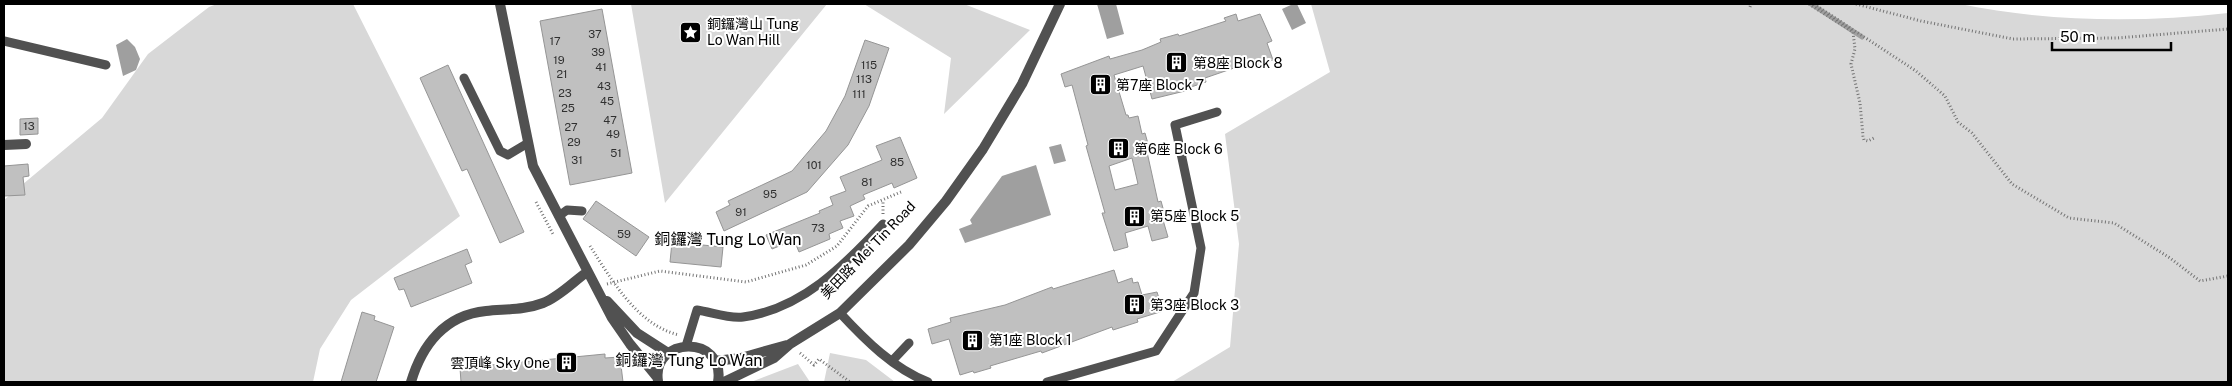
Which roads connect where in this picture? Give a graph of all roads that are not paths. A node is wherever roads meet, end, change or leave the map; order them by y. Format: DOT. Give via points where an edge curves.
graph roads {
  1 [pos="500,4"];
  2 [pos="1060,4"];
  3 [pos="4,41"];
  4 [pos="106,65"];
  5 [pos="464,78"];
  6 [pos="1217,112"];
  7 [pos="26,144"];
  8 [pos="528,144"];
  9 [pos="4,146"];
  10 [pos="582,212"];
  11 [pos="559,216"];
  12 [pos="883,224"];
  13 [pos="587,272"];
  14 [pos="603,297"];
  15 [pos="840,313"];
  16 [pos="688,342"];
  17 [pos="909,343"];
  18 [pos="790,344"];
  19 [pos="668,354"];
  20 [pos="715,361"];
  21 [pos="892,361"];
  22 [pos="658,380"];
  23 [pos="411,382"];
  24 [pos="718,382"];
  25 [pos="724,382"];
  26 [pos="928,382"];
  27 [pos="1046,382"];
  1 -- 8 [label="street"];
  2 -- 15 [label="street, 美田路 Mei Tin Road" via="1022,84 964,177 909,245"];
  3 -- 4 [label="lane"];
  5 -- 8 [label="lane" via="500,151 508,155"];
  6 -- 27 [label="lane" via="1175,125 1201,248 1194,293 1156,351"];
  7 -- 9 [label="street"];
  8 -- 11 [label="street" via="533,166"];
  10 -- 11 [label="lane" via="567,210"];
  11 -- 13 [label="street"];
  12 -- 16 [label="lane" via="835,272 807,294 778,308 741,317 698,310"];
  13 -- 14 [label="street"];
  13 -- 23 [label="street" via="543,304 478,312 448,324 426,347"];
  14 -- 19 [label="street" via="637,332"];
  14 -- 22 [label="street" via="612,318"];
  15 -- 18 [label="street, 美田路 Mei Tin Road"];
  15 -- 21 [label="lane"];
  16 -- 19 [label="street"];
  16 -- 20 [label="street" via="704,350"];
  17 -- 21 [label="lane"];
  18 -- 20 [label="street, 美田路 Mei Tin Road" via="741,358"];
  18 -- 25 [label="street, 美田路 Mei Tin Road" via="774,358"];
  19 -- 22 [label="street" via="662,360"];
  20 -- 24 [label="street"];
  21 -- 26 [label="lane" via="913,377"];
}
